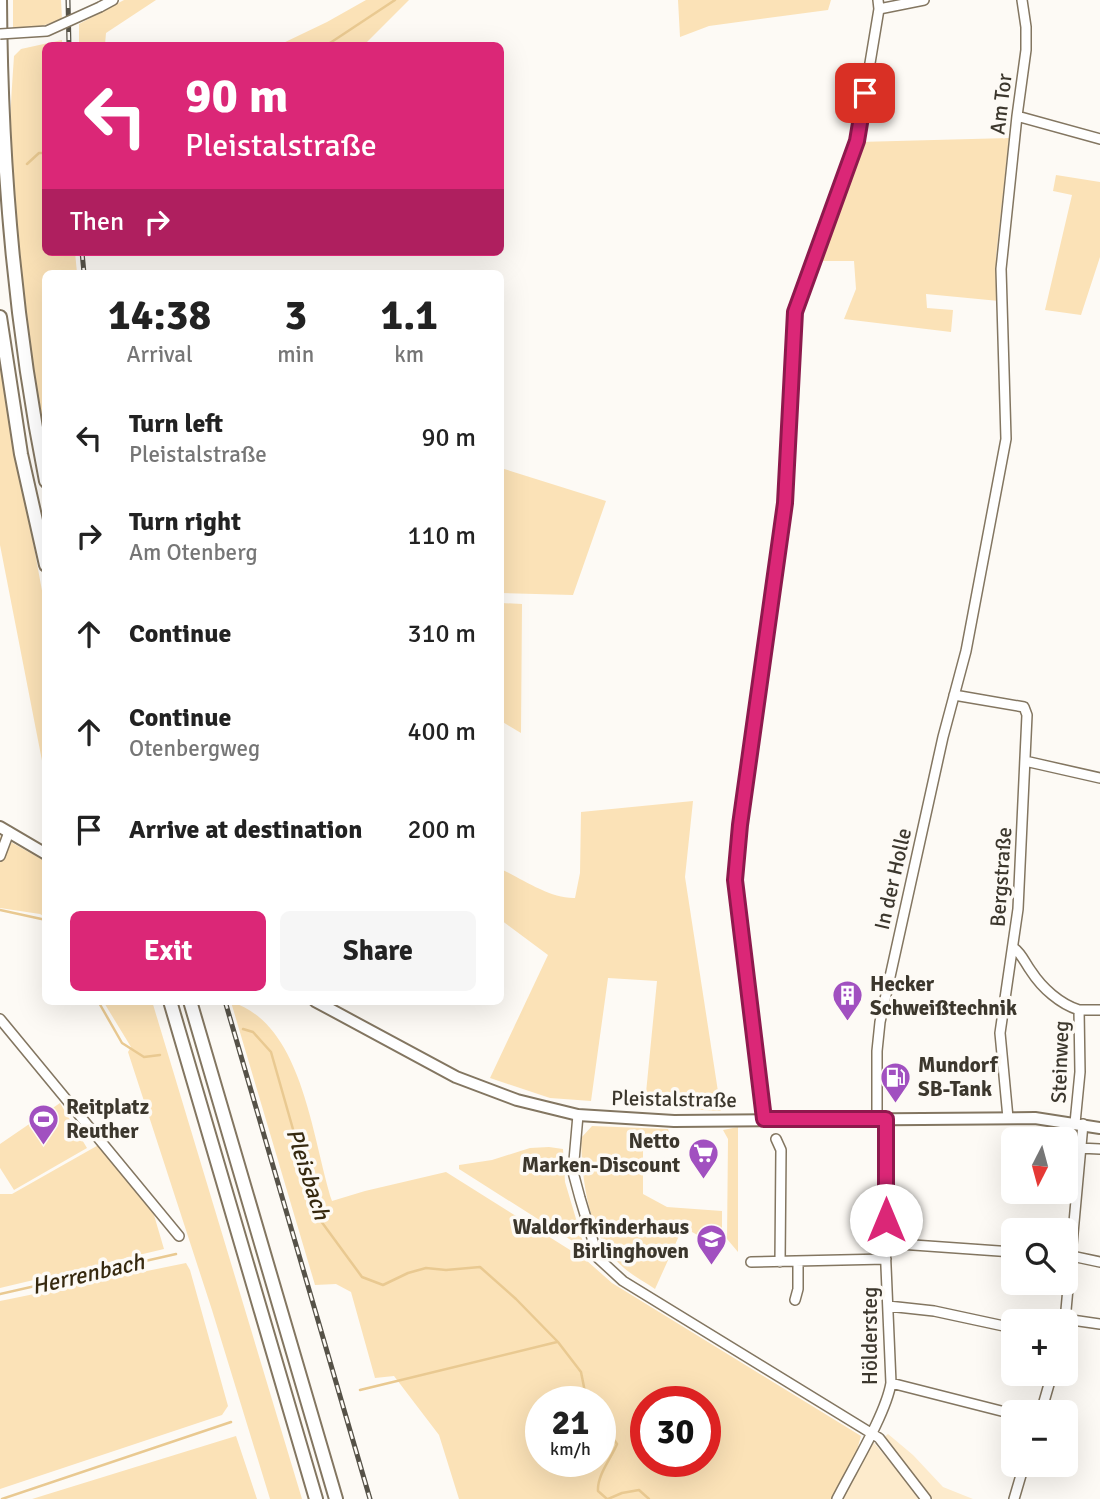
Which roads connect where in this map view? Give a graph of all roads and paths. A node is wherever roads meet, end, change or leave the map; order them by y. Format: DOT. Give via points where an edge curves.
graph roads {
  1 [pos="0,0"];
  2 [pos="113,0"];
  3 [pos="924,0"];
  4 [pos="1022,0"];
  5 [pos="878,5"];
  6 [pos="0,34"];
  7 [pos="1017,116"];
  8 [pos="1100,139"];
  9 [pos="0,317"];
  10 [pos="42,459"];
  11 [pos="42,547"];
  12 [pos="966,651"];
  13 [pos="954,695"];
  14 [pos="1025,761"];
  15 [pos="1100,778"];
  16 [pos="4,830"];
  17 [pos="42,852"];
  18 [pos="0,856"];
  19 [pos="1014,948"];
  20 [pos="171,1005"];
  21 [pos="191,1005"];
  22 [pos="322,1005"];
  23 [pos="1079,1010"];
  24 [pos="1100,1010"];
  25 [pos="0,1019"];
  26 [pos="578,1115"];
  27 [pos="1008,1118"];
  28 [pos="764,1119"];
  29 [pos="882,1119"];
  30 [pos="1079,1124"];
  31 [pos="1100,1128"];
  32 [pos="776,1139"];
  33 [pos="1079,1149"];
  34 [pos="1100,1149"];
  35 [pos="1072,1218"];
  36 [pos="179,1237"];
  37 [pos="885,1243"];
  38 [pos="1001,1251"];
  39 [pos="1078,1257"];
  40 [pos="886,1259"];
  41 [pos="798,1261"];
  42 [pos="751,1262"];
  43 [pos="780,1262"];
  44 [pos="1100,1262"];
  45 [pos="795,1300"];
  46 [pos="888,1306"];
  47 [pos="1078,1321"];
  48 [pos="1100,1324"];
  49 [pos="1001,1325"];
  50 [pos="891,1383"];
  51 [pos="1001,1411"];
  52 [pos="870,1433"];
  53 [pos="1020,1477"];
  54 [pos="316,1499"];
  55 [pos="336,1499"];
  56 [pos="837,1499"];
  57 [pos="926,1499"];
  58 [pos="1014,1499"];
  1 -- 10 [label="highway" via="10,234"];
  2 -- 6 [label="street, bridge" via="47,31"];
  3 -- 5 [label="street"];
  4 -- 7 [label="street, Am Tor" via="1026,50"];
  5 -- 28 [label="street" via="857,141 795,312 785,503 740,825 735,880"];
  7 -- 8 [label="street"];
  7 -- 12 [label="street, Am Tor" via="1001,269 1006,439"];
  9 -- 11 [label="highway" via="21,454"];
  12 -- 13 [label="street, In der Holle"];
  13 -- 14 [label="street, Bergstraße" via="1024,707"];
  13 -- 29 [label="street, In der Holle" via="880,1022 877,1051"];
  14 -- 15 [label="street"];
  14 -- 19 [label="street, Bergstraße"];
  16 -- 17 [label="main road"];
  16 -- 18 [label="street"];
  19 -- 23 [label="street, Steinweg" via="1054,996"];
  19 -- 27 [label="street, Bergstraße" via="1000,1033"];
  20 -- 54 [label="highway"];
  21 -- 55 [label="highway"];
  22 -- 26 [label="main road, Pleistalstraße" via="456,1077 517,1100"];
  23 -- 24 [label="street"];
  23 -- 30 [label="street, Steinweg"];
  25 -- 36 [label="street"];
  26 -- 28 [label="main road, Pleistalstraße" via="674,1121"];
  26 -- 52 [label="street" via="573,1172 598,1258 624,1281"];
  27 -- 29 [label="main road, Pleistalstraße"];
  27 -- 30 [label="main road, Pleistalstraße"];
  28 -- 29 [label="main road, Pleistalstraße"];
  29 -- 37 [label="street, Höldersteg"];
  30 -- 31 [label="main road, Pleistalstraße"];
  30 -- 33 [label="street, Steinweg"];
  32 -- 43 [label="street" via="781,1150"];
  33 -- 34 [label="street"];
  33 -- 35 [label="street, Steinweg"];
  37 -- 38 [label="street"];
  37 -- 40 [label="street, Höldersteg"];
  39 -- 44 [label="street"];
  40 -- 41 [label="street"];
  40 -- 46 [label="street, Höldersteg"];
  41 -- 43 [label="street"];
  41 -- 45 [label="street"];
  42 -- 43 [label="street"];
  46 -- 49 [label="street"];
  46 -- 50 [label="street, Höldersteg"];
  47 -- 48 [label="street"];
  50 -- 51 [label="street"];
  50 -- 52 [label="street, Höldersteg"];
  52 -- 56 [label="street, Höldersteg"];
  52 -- 57 [label="street" via="879,1438"];
  53 -- 58 [label="street"];
}
